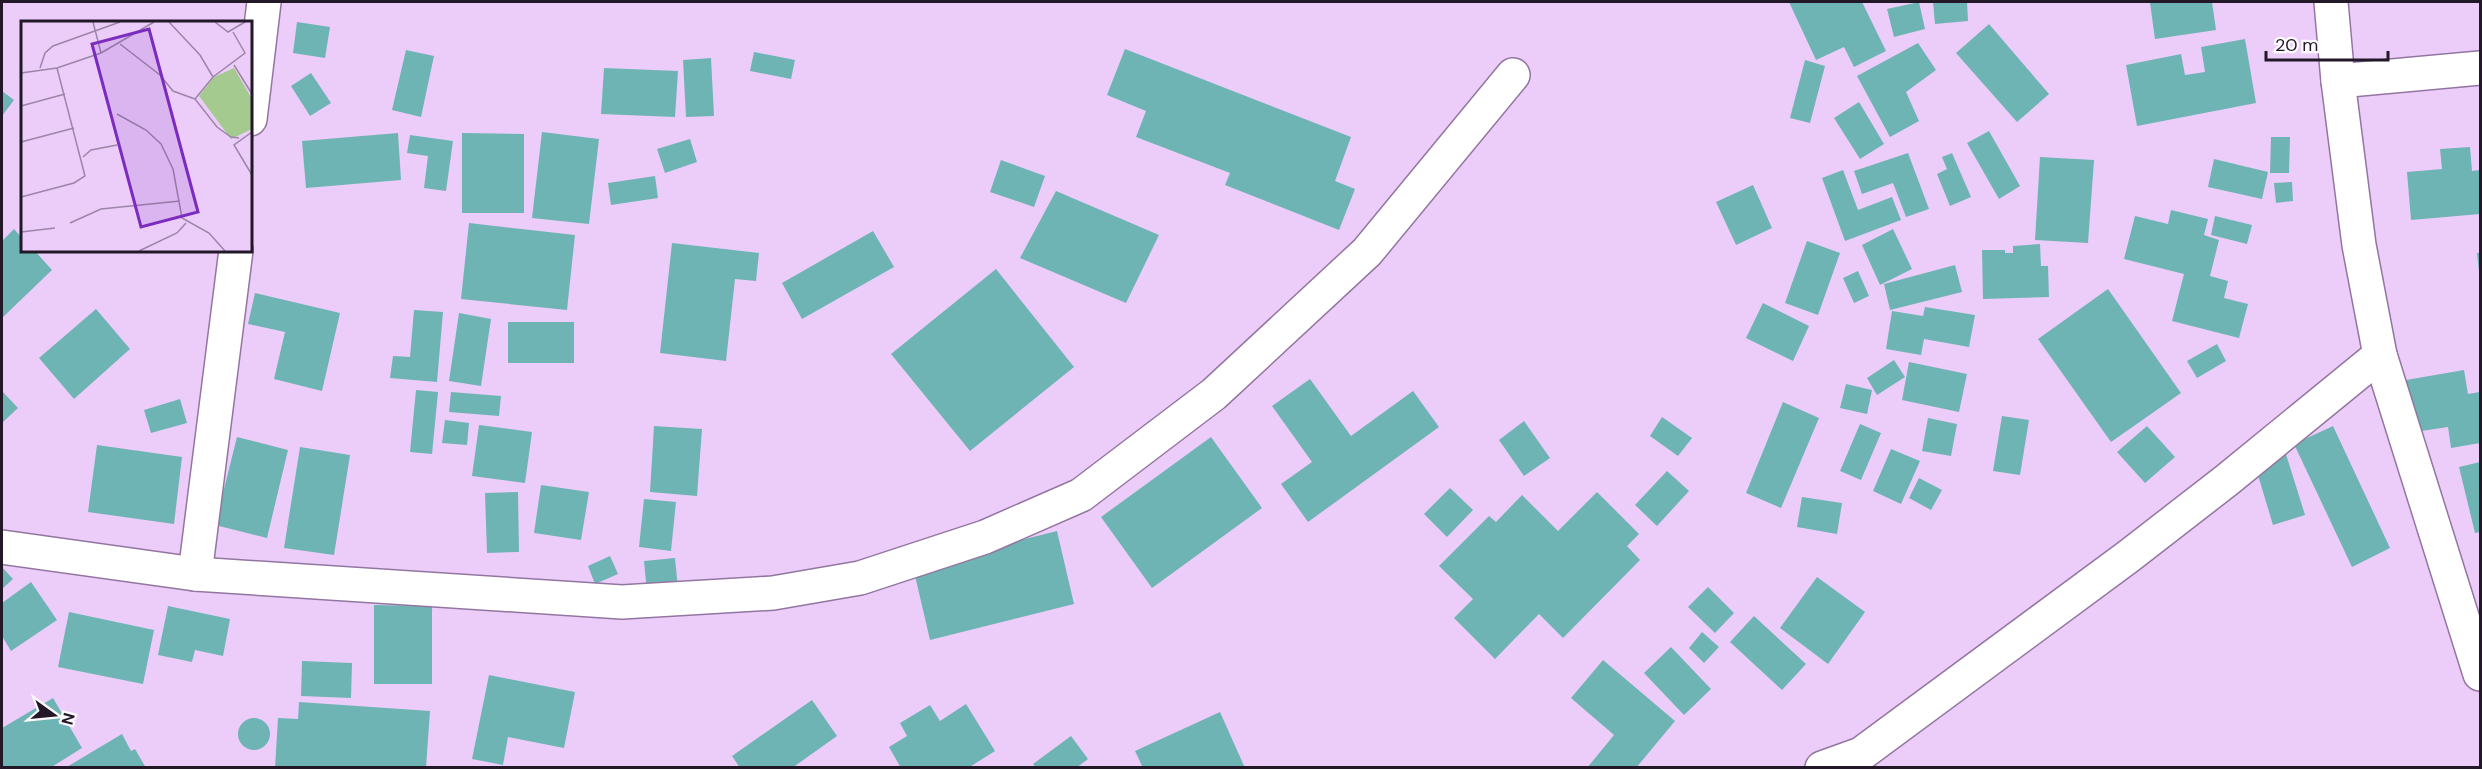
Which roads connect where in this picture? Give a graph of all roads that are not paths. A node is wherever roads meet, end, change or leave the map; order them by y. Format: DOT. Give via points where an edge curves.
graph roads {
  1 [pos="264,2"];
  2 [pos="2331,2"];
  3 [pos="2481,68"];
  4 [pos="1513,75"];
  5 [pos="2338,81"];
  6 [pos="252,102"];
  7 [pos="236,252"];
  8 [pos="2380,355"];
  9 [pos="2,547"];
  10 [pos="195,574"];
  11 [pos="2481,674"];
  12 [pos="1822,768"];
  1 -- 6 [label="street"];
  2 -- 5 [label="street"];
  3 -- 5 [label="street"];
  4 -- 10 [label="street" via="1367,252 1214,394 1081,495 985,537 860,578 773,593 622,602"];
  5 -- 8 [label="street" via="2360,245"];
  7 -- 10 [label="street"];
  8 -- 11 [label="street"];
  8 -- 12 [label="street" via="2138,549 1861,754"];
  9 -- 10 [label="street"];
}
